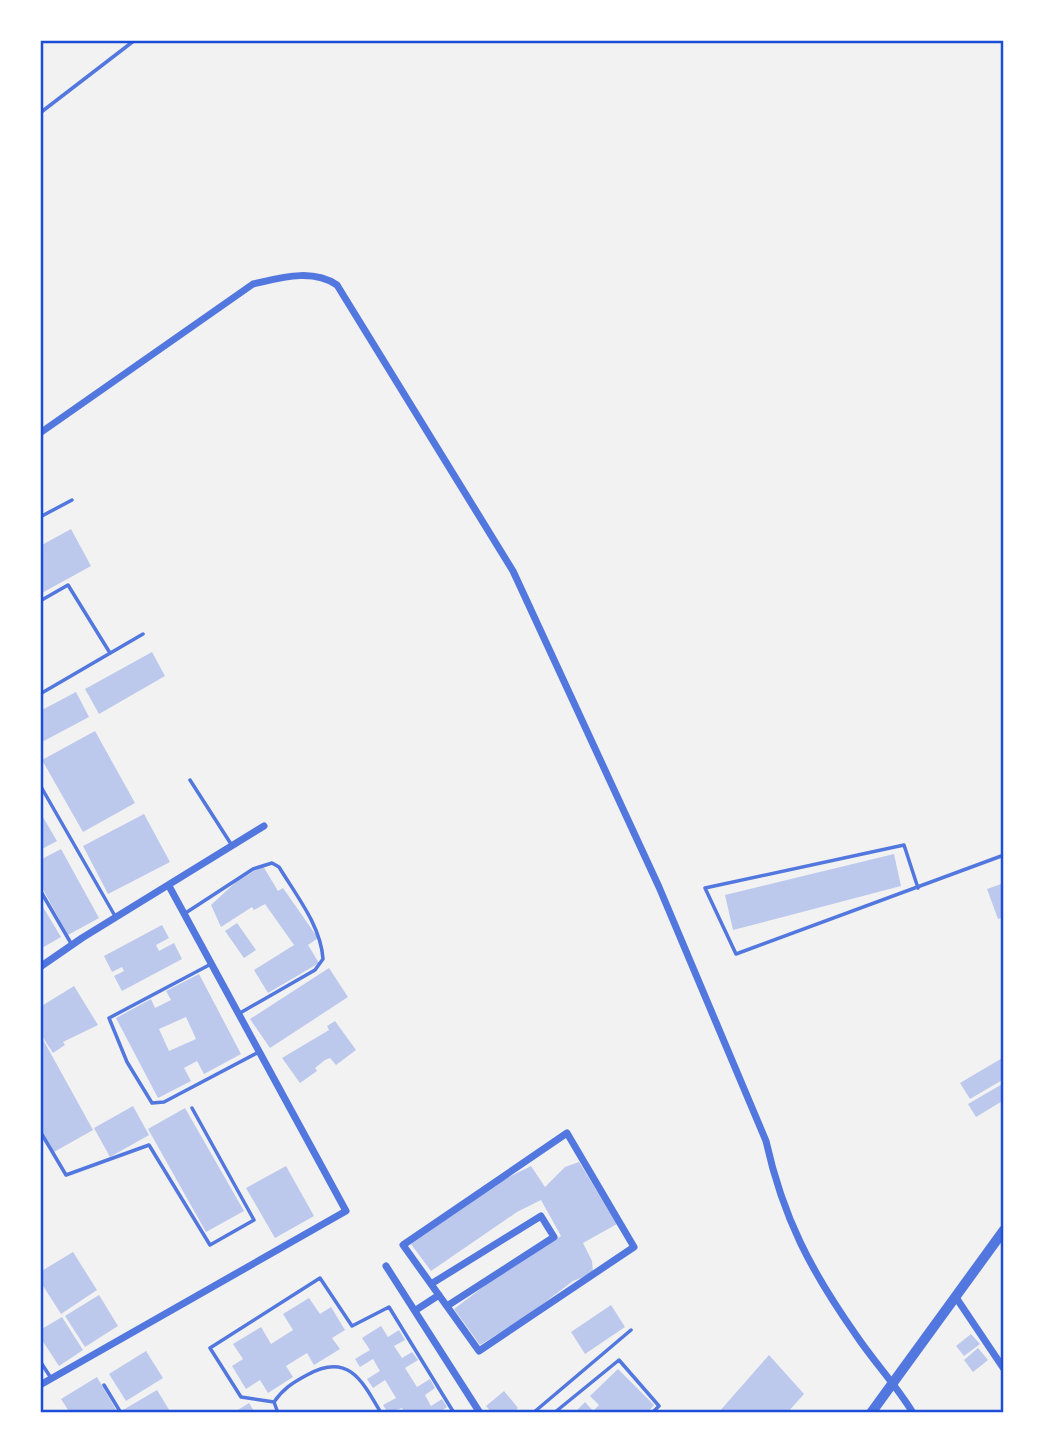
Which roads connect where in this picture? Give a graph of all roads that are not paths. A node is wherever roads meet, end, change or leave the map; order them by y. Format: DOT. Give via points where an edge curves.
graph roads {
  1 [pos="135,40"];
  2 [pos="40,113"];
  3 [pos="40,433"];
  4 [pos="72,500"];
  5 [pos="40,517"];
  6 [pos="40,601"];
  7 [pos="144,634"];
  8 [pos="110,653"];
  9 [pos="40,694"];
  10 [pos="190,780"];
  11 [pos="40,785"];
  12 [pos="264,826"];
  13 [pos="232,846"];
  14 [pos="1004,855"];
  15 [pos="169,886"];
  16 [pos="918,888"];
  17 [pos="40,890"];
  18 [pos="184,914"];
  19 [pos="116,918"];
  20 [pos="72,945"];
  21 [pos="211,964"];
  22 [pos="40,967"];
  23 [pos="239,1014"];
  24 [pos="259,1052"];
  25 [pos="192,1108"];
  26 [pos="40,1131"];
  27 [pos="1004,1230"];
  28 [pos="386,1266"];
  29 [pos="431,1284"];
  30 [pos="439,1295"];
  31 [pos="955,1296"];
  32 [pos="447,1306"];
  33 [pos="416,1310"];
  34 [pos="631,1330"];
  35 [pos="40,1361"];
  36 [pos="1004,1369"];
  37 [pos="51,1378"];
  38 [pos="893,1380"];
  39 [pos="40,1385"];
  40 [pos="104,1385"];
  41 [pos="274,1402"];
  42 [pos="121,1413"];
  43 [pos="278,1413"];
  44 [pos="381,1413"];
  45 [pos="454,1413"];
  46 [pos="480,1413"];
  47 [pos="533,1413"];
  48 [pos="554,1413"];
  49 [pos="652,1413"];
  50 [pos="871,1413"];
  51 [pos="913,1413"];
  1 -- 2 [label="lane"];
  3 -- 38 [label="street" via="253,284 290,275 327,278 337,285 513,571 659,887 766,1141 793,1230 857,1336"];
  4 -- 5 [label="lane"];
  6 -- 8 [label="lane" via="68,586"];
  7 -- 8 [label="lane"];
  8 -- 9 [label="lane"];
  10 -- 13 [label="lane"];
  11 -- 19 [label="lane"];
  12 -- 13 [label="street"];
  13 -- 15 [label="street"];
  14 -- 16 [label="lane"];
  15 -- 18 [label="street"];
  15 -- 19 [label="street"];
  16 -- 16 [label="lane" via="736,954 705,888 904,845"];
  17 -- 20 [label="lane"];
  18 -- 21 [label="street"];
  18 -- 23 [label="lane" via="253,869 272,863 279,867 314,925 322,942 323,960 315,970"];
  19 -- 20 [label="street"];
  20 -- 22 [label="street"];
  21 -- 23 [label="street"];
  21 -- 24 [label="lane" via="109,1018 137,1080 152,1103 164,1102"];
  23 -- 24 [label="street"];
  24 -- 37 [label="street" via="346,1211"];
  25 -- 26 [label="lane" via="254,1220 210,1245 149,1145 66,1175"];
  27 -- 31 [label="street"];
  28 -- 33 [label="street"];
  29 -- 30 [label="street"];
  29 -- 32 [label="street" via="541,1216 554,1237"];
  29 -- 32 [label="street" via="403,1245 567,1133 634,1247 479,1351"];
  30 -- 32 [label="street"];
  30 -- 33 [label="street"];
  31 -- 36 [label="street"];
  31 -- 38 [label="street"];
  33 -- 46 [label="street"];
  34 -- 47 [label="lane"];
  35 -- 37 [label="lane"];
  37 -- 39 [label="street"];
  38 -- 50 [label="street"];
  38 -- 51 [label="street"];
  40 -- 42 [label="lane"];
  41 -- 43 [label="lane"];
  41 -- 44 [label="lane" via="284,1387 324,1365 348,1368 362,1381"];
  41 -- 45 [label="lane" via="241,1397 211,1348 320,1278 352,1326 389,1307"];
  48 -- 49 [label="lane" via="619,1360 659,1406"];
}
